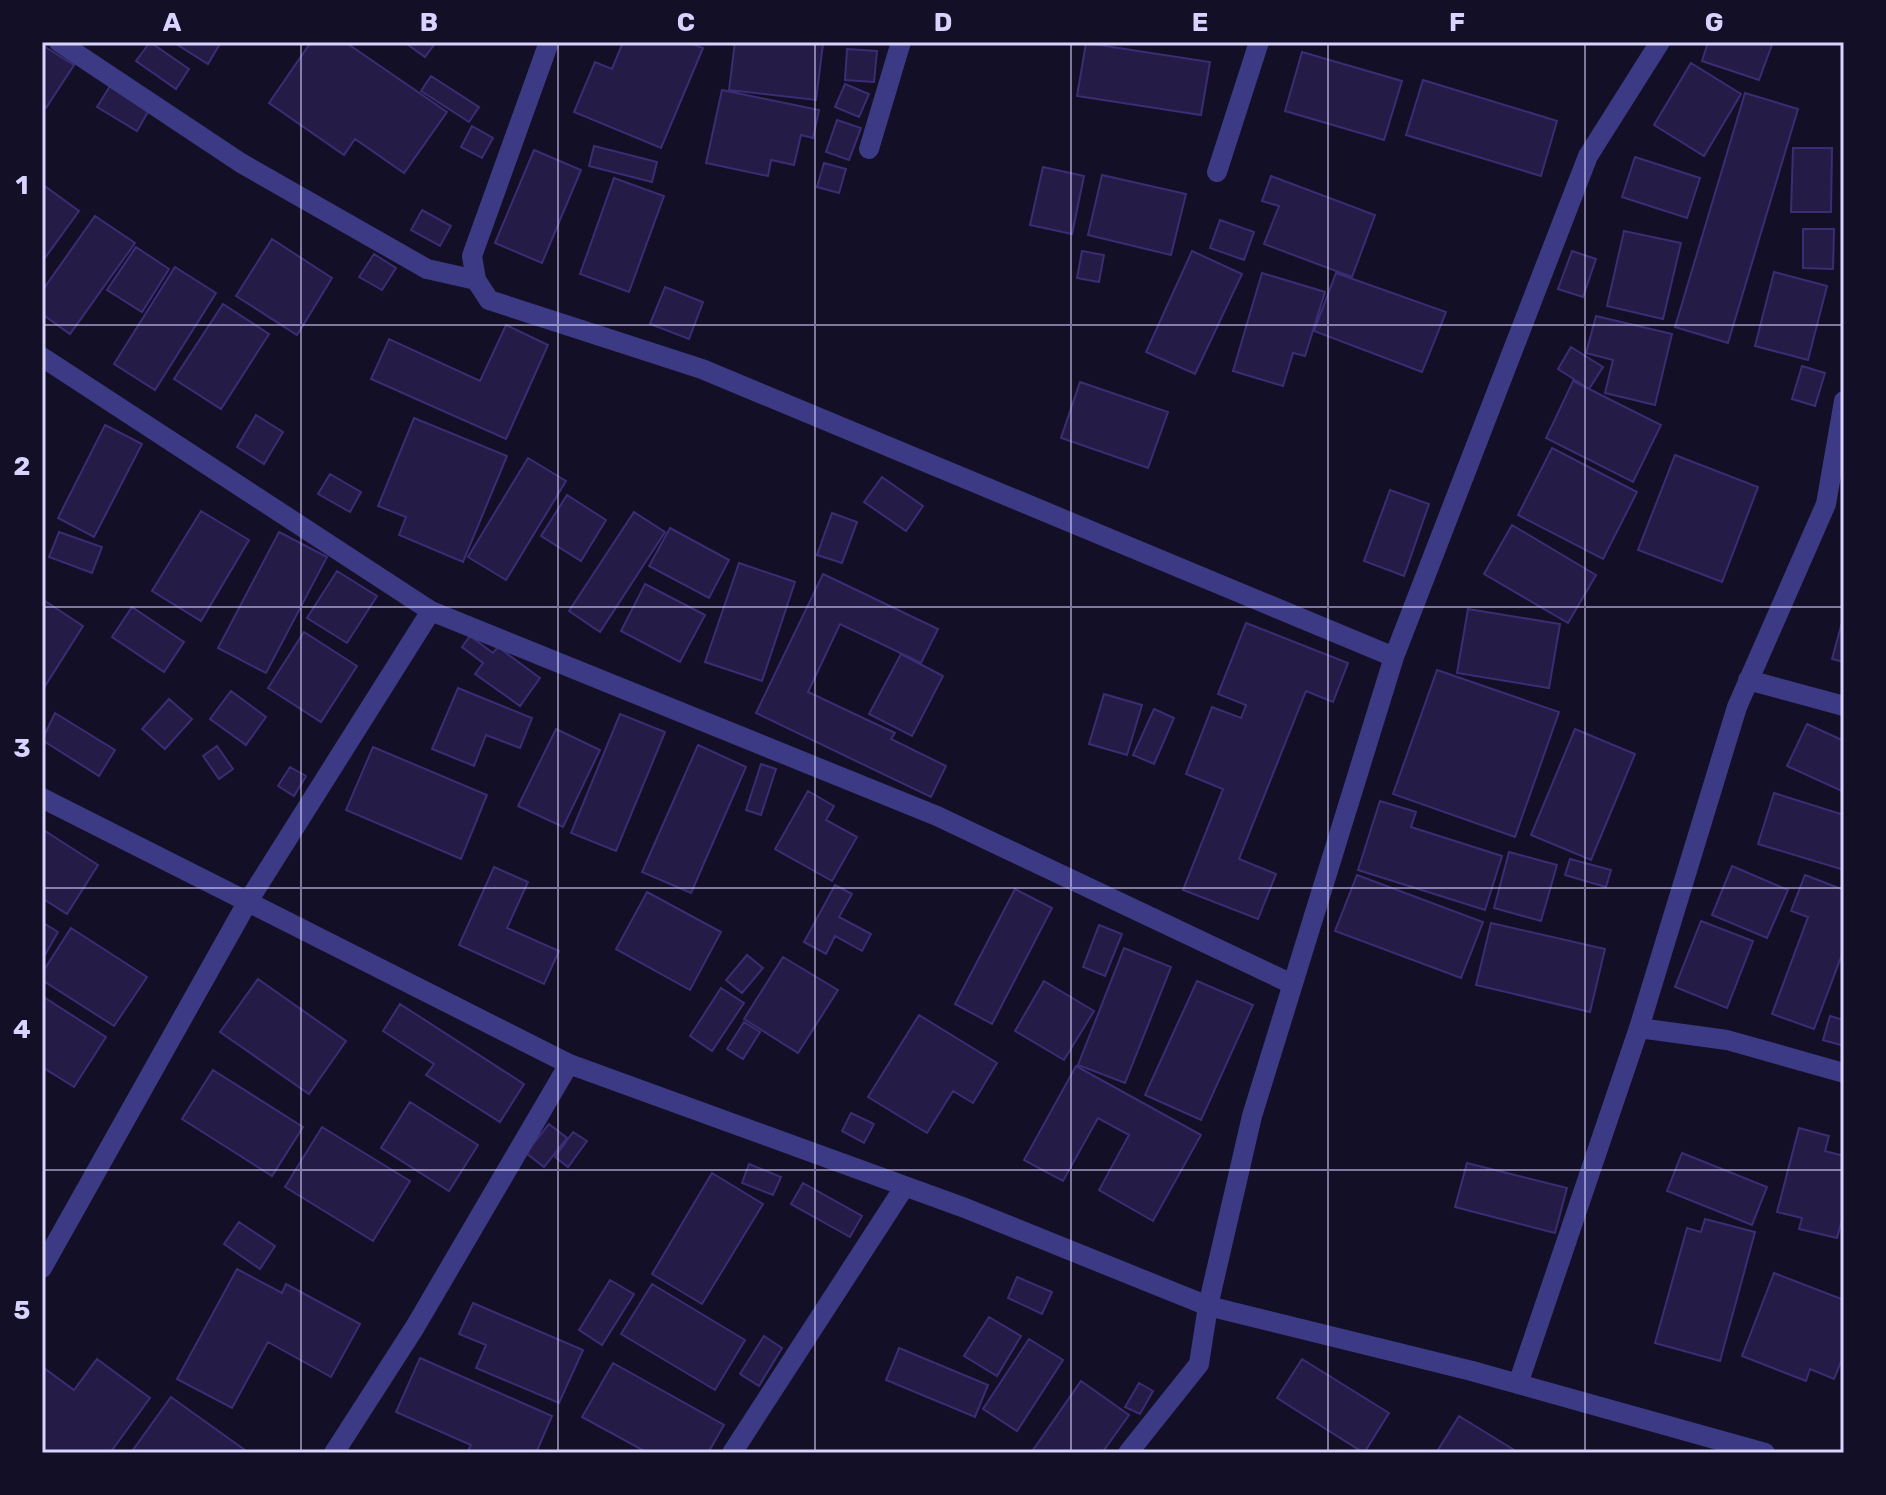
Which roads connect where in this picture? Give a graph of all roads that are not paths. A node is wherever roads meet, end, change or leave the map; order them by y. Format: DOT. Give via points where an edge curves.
graph roads {
  1 [pos="59,42"];
  2 [pos="549,42"];
  3 [pos="901,42"];
  4 [pos="1259,42"];
  5 [pos="1660,42"];
  6 [pos="869,149"];
  7 [pos="1217,172"];
  8 [pos="476,280"];
  9 [pos="42,357"];
  10 [pos="1844,401"];
  11 [pos="431,611"];
  12 [pos="1394,657"];
  13 [pos="1748,680"];
  14 [pos="1844,706"];
  15 [pos="42,798"];
  16 [pos="247,903"];
  17 [pos="1292,984"];
  18 [pos="1639,1028"];
  19 [pos="569,1064"];
  20 [pos="1844,1073"];
  21 [pos="905,1186"];
  22 [pos="42,1268"];
  23 [pos="1208,1306"];
  24 [pos="1518,1384"];
  25 [pos="334,1453"];
  26 [pos="732,1453"];
  27 [pos="1128,1453"];
  28 [pos="1765,1453"];
  1 -- 8 [label="street" via="268,178 427,269"];
  2 -- 8 [label="street" via="472,256"];
  3 -- 6 [label="street"];
  4 -- 7 [label="street"];
  5 -- 12 [label="street" via="1588,156"];
  8 -- 12 [label="street" via="489,300 702,369"];
  9 -- 11 [label="street"];
  10 -- 13 [label="street" via="1826,504"];
  11 -- 16 [label="street"];
  11 -- 17 [label="street" via="937,816"];
  12 -- 17 [label="street"];
  13 -- 14 [label="street"];
  13 -- 18 [label="street"];
  15 -- 16 [label="street"];
  16 -- 19 [label="street"];
  16 -- 22 [label="street"];
  17 -- 23 [label="street" via="1252,1116"];
  18 -- 20 [label="street" via="1727,1040"];
  18 -- 24 [label="street"];
  19 -- 21 [label="street"];
  19 -- 25 [label="street" via="415,1327"];
  21 -- 23 [label="street"];
  21 -- 26 [label="street"];
  23 -- 24 [label="street"];
  23 -- 27 [label="street" via="1199,1364"];
  24 -- 28 [label="street"];
}
